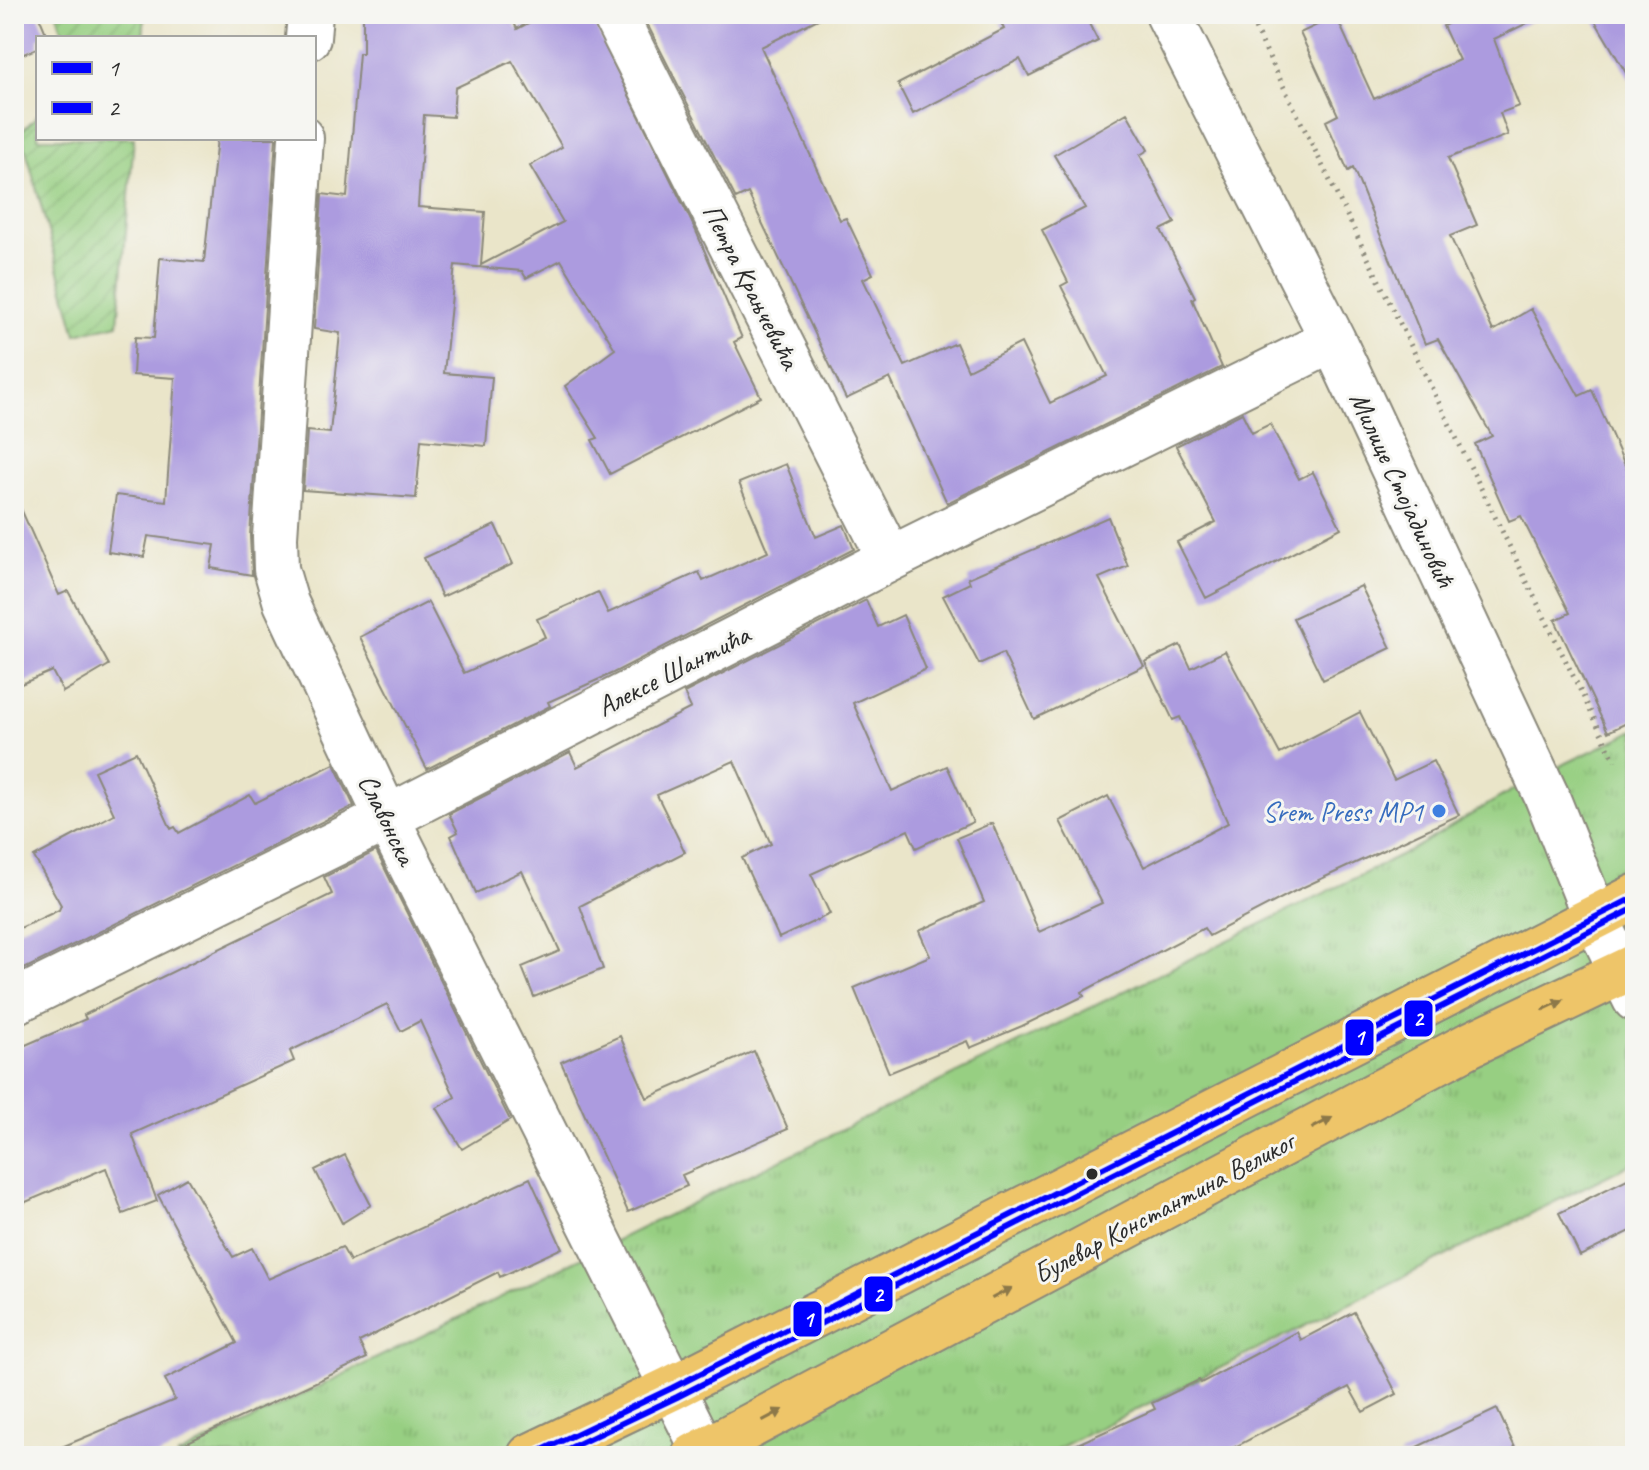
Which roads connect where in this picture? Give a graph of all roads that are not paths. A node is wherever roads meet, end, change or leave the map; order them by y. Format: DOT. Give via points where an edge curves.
graph roads {
  1 [pos="310,14"];
  2 [pos="614,14"];
  3 [pos="1168,14"];
  4 [pos="308,36"];
  5 [pos="301,140"];
  6 [pos="1333,340"];
  7 [pos="890,559"];
  8 [pos="387,818"];
  9 [pos="1635,897"];
  10 [pos="1595,917"];
  11 [pos="1630,980"];
  12 [pos="14,1002"];
  13 [pos="672,1388"];
  14 [pos="699,1454"];
  15 [pos="530,1456"];
  1 -- 4 [label="street"];
  2 -- 7 [label="street, Петра Крањчевића"];
  3 -- 6 [label="street, Милице Стојадиновић"];
  5 -- 8 [label="street, Славонска" via="276,569 286,603"];
  6 -- 7 [label="street, Алексе Шантића"];
  6 -- 10 [label="street, Милице Стојадиновић" via="1547,797"];
  7 -- 8 [label="street, Алексе Шантића"];
  8 -- 12 [label="street, Алексе Шантића"];
  8 -- 13 [label="street, Славонска"];
  9 -- 10 [label="main road"];
  10 -- 11 [label="street, Милице Стојадиновић"];
  10 -- 13 [label="main road"];
  14 -- 11 [label="main road, Булевар Константина Великог, one-way" via="1469,1045"];
  13 -- 14 [label="street, Славонска"];
  13 -- 15 [label="main road"];
}
